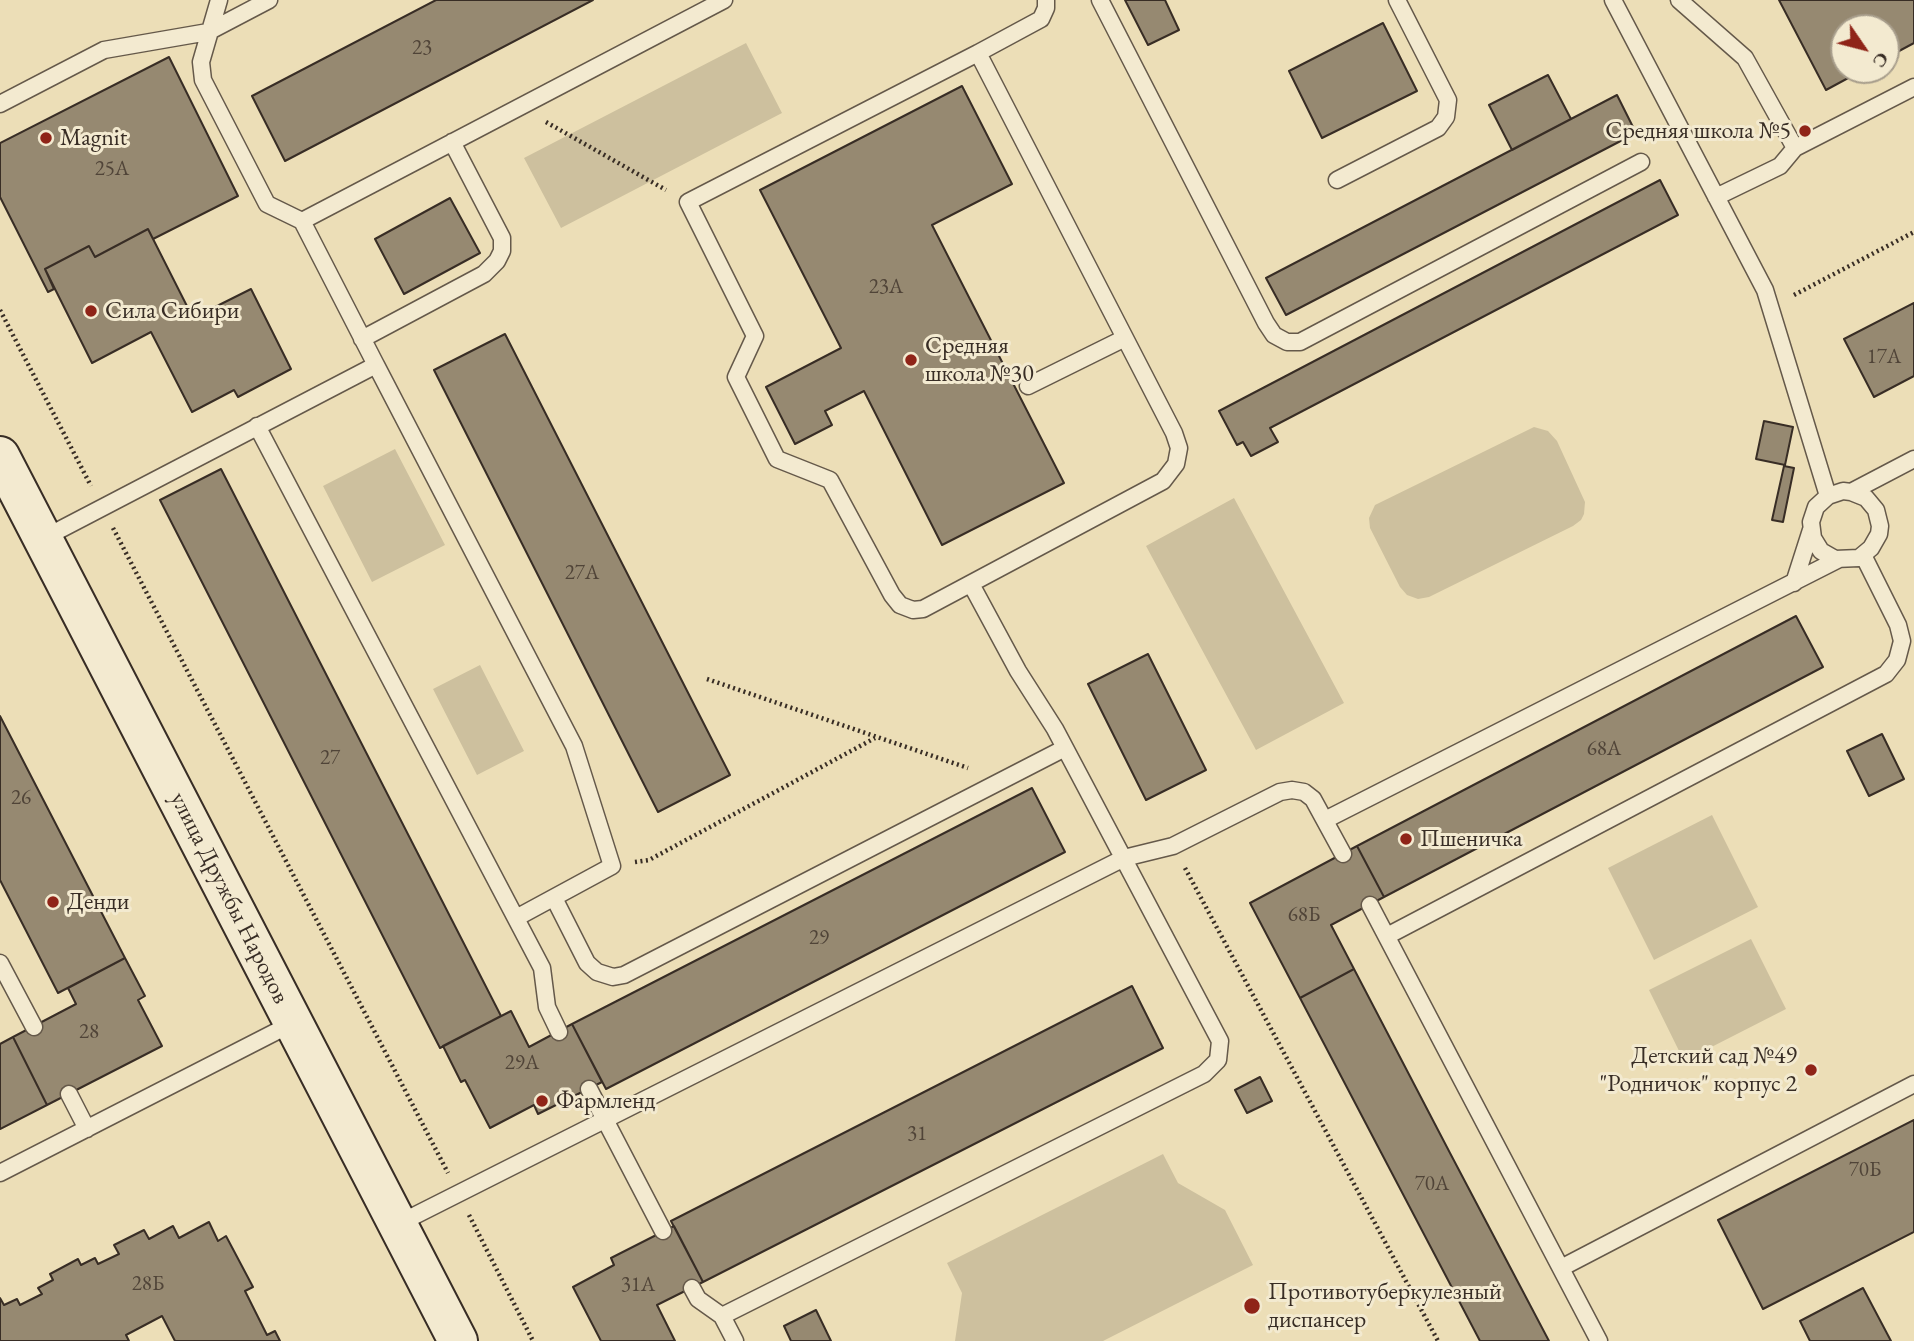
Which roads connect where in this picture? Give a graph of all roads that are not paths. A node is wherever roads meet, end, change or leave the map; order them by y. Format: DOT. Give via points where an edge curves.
graph roads {
  1 [pos="219,0"];
  2 [pos="269,0"];
  3 [pos="724,0"];
  4 [pos="1046,0"];
  5 [pos="1100,0"];
  6 [pos="1397,0"];
  7 [pos="1613,0"];
  8 [pos="1679,0"];
  9 [pos="208,32"];
  10 [pos="978,53"];
  11 [pos="1914,87"];
  12 [pos="0,104"];
  13 [pos="452,142"];
  14 [pos="1795,148"];
  15 [pos="1641,162"];
  16 [pos="1337,180"];
  17 [pos="1716,197"];
  18 [pos="302,221"];
  19 [pos="1125,338"];
  20 [pos="362,339"];
  21 [pos="376,365"];
  22 [pos="1028,386"];
  23 [pos="257,426"];
  24 [pos="0,456"];
  25 [pos="1914,459"];
  26 [pos="1851,492"];
  27 [pos="1828,496"];
  28 [pos="1811,530"];
  29 [pos="44,538"];
  30 [pos="1863,555"];
  31 [pos="1839,559"];
  32 [pos="971,583"];
  33 [pos="1794,583"];
  34 [pos="1065,747"];
  35 [pos="1325,820"];
  36 [pos="1343,854"];
  37 [pos="1124,858"];
  38 [pos="554,898"];
  39 [pos="1370,905"];
  40 [pos="516,918"];
  41 [pos="1387,936"];
  42 [pos="0,963"];
  43 [pos="293,1023"];
  44 [pos="34,1027"];
  45 [pos="559,1031"];
  46 [pos="1914,1084"];
  47 [pos="589,1088"];
  48 [pos="69,1094"];
  49 [pos="605,1119"];
  50 [pos="87,1129"];
  51 [pos="0,1173"];
  52 [pos="398,1224"];
  53 [pos="663,1231"];
  54 [pos="1561,1268"];
  55 [pos="692,1288"];
  56 [pos="722,1315"];
  57 [pos="458,1341"];
  58 [pos="735,1341"];
  59 [pos="1600,1341"];
  1 -- 9 [label="lane"];
  2 -- 9 [label="lane"];
  3 -- 13 [label="lane"];
  4 -- 10 [label="lane" via="1041,19"];
  5 -- 15 [label="lane" via="1266,323 1274,335 1287,342 1300,342"];
  6 -- 16 [label="lane" via="1448,100 1446,117 1438,128"];
  7 -- 17 [label="lane"];
  8 -- 14 [label="lane" via="1745,58"];
  9 -- 12 [label="lane" via="104,50"];
  9 -- 18 [label="lane" via="201,62 209,94 267,204"];
  10 -- 19 [label="lane"];
  10 -- 32 [label="lane" via="688,202 755,336 736,377 777,459 830,480 900,605 923,609"];
  11 -- 14 [label="lane"];
  13 -- 18 [label="lane"];
  13 -- 20 [label="lane" via="502,238 502,251 484,274"];
  14 -- 17 [label="lane" via="1780,166"];
  17 -- 27 [label="lane" via="1772,307"];
  18 -- 20 [label="lane"];
  19 -- 22 [label="lane"];
  19 -- 32 [label="lane" via="1174,433 1179,448 1176,464 1163,481"];
  20 -- 21 [label="lane"];
  21 -- 23 [label="lane"];
  21 -- 38 [label="lane" via="574,746 612,866"];
  23 -- 29 [label="lane"];
  23 -- 40 [label="lane"];
  24 -- 29 [label="street, улица Дружбы Народов"];
  25 -- 26 [label="lane"];
  26 -- 27 [label="lane"];
  26 -- 30 [label="lane" via="1872,504 1879,518 1876,541"];
  27 -- 28 [label="lane" via="1813,514"];
  28 -- 31 [label="lane" via="1821,551"];
  28 -- 33 [label="lane"];
  29 -- 43 [label="street, улица Дружбы Народов"];
  30 -- 31 [label="lane"];
  30 -- 41 [label="lane" via="1902,642 1897,660 1886,674"];
  31 -- 33 [label="lane"];
  32 -- 34 [label="lane"];
  33 -- 35 [label="lane"];
  34 -- 37 [label="lane"];
  34 -- 38 [label="lane" via="625,975 597,972 587,963"];
  35 -- 36 [label="lane"];
  35 -- 37 [label="lane" via="1304,792 1280,792 1173,846"];
  37 -- 49 [label="lane"];
  37 -- 56 [label="lane" via="1220,1041 1217,1060 1203,1074"];
  38 -- 40 [label="lane"];
  39 -- 41 [label="lane"];
  40 -- 45 [label="lane" via="542,968 547,1007"];
  41 -- 54 [label="lane"];
  42 -- 44 [label="lane"];
  43 -- 50 [label="lane"];
  43 -- 52 [label="street, улица Дружбы Народов"];
  46 -- 54 [label="lane"];
  47 -- 49 [label="lane"];
  48 -- 50 [label="lane"];
  49 -- 52 [label="lane"];
  49 -- 53 [label="lane"];
  50 -- 51 [label="lane"];
  52 -- 57 [label="street, улица Дружбы Народов"];
  54 -- 59 [label="lane"];
  55 -- 56 [label="lane" via="698,1299"];
  56 -- 58 [label="lane"];
}
